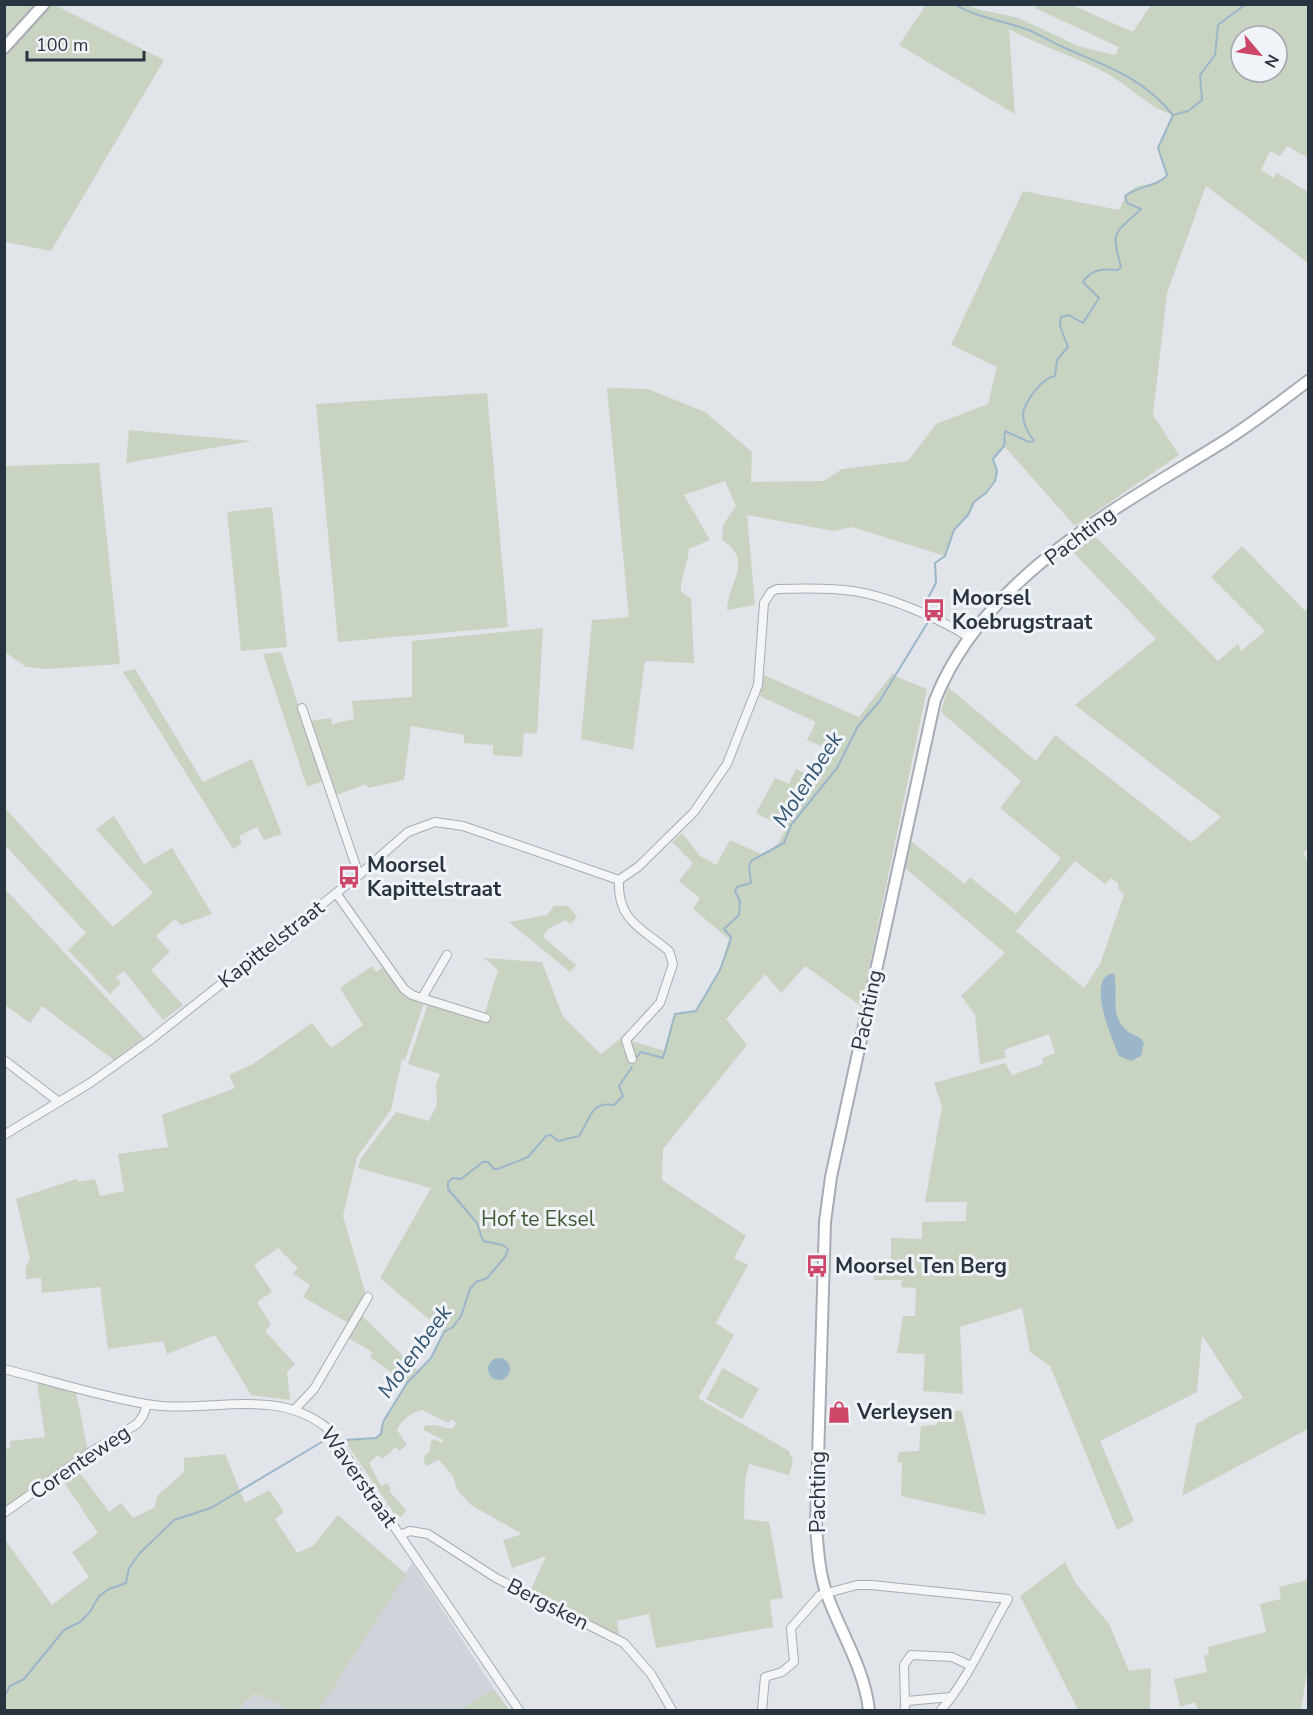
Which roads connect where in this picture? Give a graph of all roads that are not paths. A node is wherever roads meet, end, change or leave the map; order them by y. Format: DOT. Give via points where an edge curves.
graph roads {
  1 [pos="44,4"];
  2 [pos="4,48"];
  3 [pos="1308,381"];
  4 [pos="969,638"];
  5 [pos="302,708"];
  6 [pos="359,875"];
  7 [pos="619,880"];
  8 [pos="336,893"];
  9 [pos="447,955"];
  10 [pos="422,998"];
  11 [pos="486,1018"];
  12 [pos="632,1059"];
  13 [pos="4,1060"];
  14 [pos="59,1102"];
  15 [pos="4,1135"];
  16 [pos="368,1297"];
  17 [pos="4,1369"];
  18 [pos="147,1405"];
  19 [pos="294,1410"];
  20 [pos="4,1513"];
  21 [pos="400,1535"];
  22 [pos="827,1593"];
  23 [pos="971,1666"];
  24 [pos="951,1697"];
  25 [pos="904,1706"];
  26 [pos="519,1710"];
  27 [pos="672,1710"];
  28 [pos="762,1710"];
  29 [pos="868,1710"];
  30 [pos="941,1710"];
  1 -- 2 [label="main road"];
  3 -- 4 [label="main road, Pachting" via="1225,441 1091,524 1005,596"];
  4 -- 7 [label="street" via="950,625 874,594 831,587 771,592 764,603 758,685 727,764 689,818"];
  4 -- 22 [label="main road, Pachting" via="954,658 935,700 827,1204 816,1527 820,1572"];
  5 -- 6 [label="street"];
  6 -- 7 [label="street, Kapittelstraat" via="408,832 423,825 448,822"];
  6 -- 8 [label="street, Kapittelstraat"];
  7 -- 12 [label="street" via="618,901 624,913 669,951 673,964 660,1003 626,1040"];
  8 -- 10 [label="street" via="404,989"];
  8 -- 14 [label="street, Kapittelstraat" via="149,1041"];
  9 -- 10 [label="street"];
  10 -- 11 [label="street"];
  13 -- 14 [label="street"];
  14 -- 15 [label="street, Kapittelstraat"];
  16 -- 19 [label="street" via="314,1389"];
  17 -- 18 [label="street, Waverstraat"];
  18 -- 19 [label="street, Waverstraat" via="252,1403"];
  18 -- 20 [label="street, Corenteweg" via="136,1424"];
  19 -- 21 [label="street, Waverstraat" via="313,1416 327,1428"];
  21 -- 26 [label="street, Waverstraat"];
  21 -- 27 [label="street, Bergsken" via="421,1532 496,1578 624,1643 651,1674"];
  22 -- 23 [label="street" via="871,1585 1008,1599"];
  22 -- 28 [label="street" via="813,1600 791,1628 794,1662 782,1672 765,1677"];
  22 -- 29 [label="main road, Pachting" via="858,1664"];
  23 -- 24 [label="street"];
  23 -- 25 [label="street" via="952,1657 911,1655 904,1665"];
  24 -- 25 [label="street"];
  24 -- 30 [label="street"];
}
